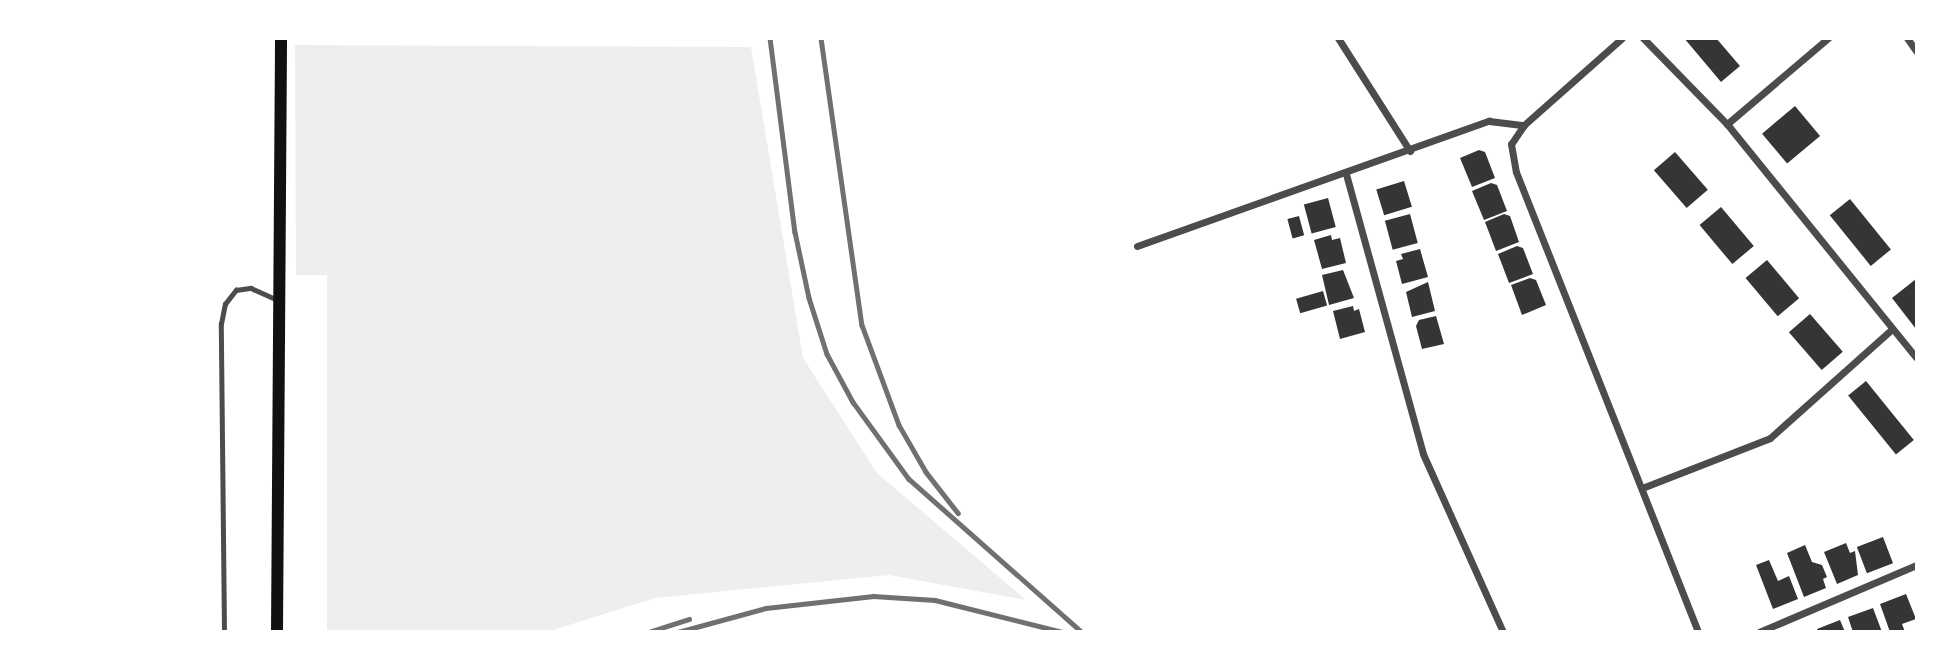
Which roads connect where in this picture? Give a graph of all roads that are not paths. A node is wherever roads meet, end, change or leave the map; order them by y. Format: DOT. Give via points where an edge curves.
graph roads {
  1 [pos="281,38"];
  2 [pos="1338,38"];
  3 [pos="1622,38"];
  4 [pos="1643,38"];
  5 [pos="1828,38"];
  6 [pos="1907,38"];
  7 [pos="1916,51"];
  8 [pos="1727,124"];
  9 [pos="1524,125"];
  10 [pos="1410,151"];
  11 [pos="1346,174"];
  12 [pos="1137,246"];
  13 [pos="278,300"];
  14 [pos="1891,330"];
  15 [pos="1916,357"];
  16 [pos="1642,488"];
  17 [pos="1916,565"];
  18 [pos="224,632"];
  19 [pos="277,632"];
  20 [pos="1503,632"];
  21 [pos="1698,632"];
  22 [pos="1759,632"];
  1 -- 13 [label="main road"];
  2 -- 10 [label="street"];
  3 -- 9 [label="street"];
  4 -- 8 [label="street"];
  5 -- 8 [label="street"];
  6 -- 7 [label="street"];
  8 -- 14 [label="street"];
  9 -- 10 [label="street" via="1489,121"];
  9 -- 16 [label="street" via="1511,144 1516,172"];
  10 -- 11 [label="street"];
  11 -- 12 [label="street"];
  11 -- 20 [label="street" via="1423,454"];
  13 -- 18 [label="lane" via="251,288 236,290 225,303 221,324"];
  13 -- 19 [label="main road"];
  14 -- 15 [label="street"];
  14 -- 16 [label="street" via="1770,438"];
  16 -- 21 [label="street"];
  17 -- 22 [label="street"];
}
